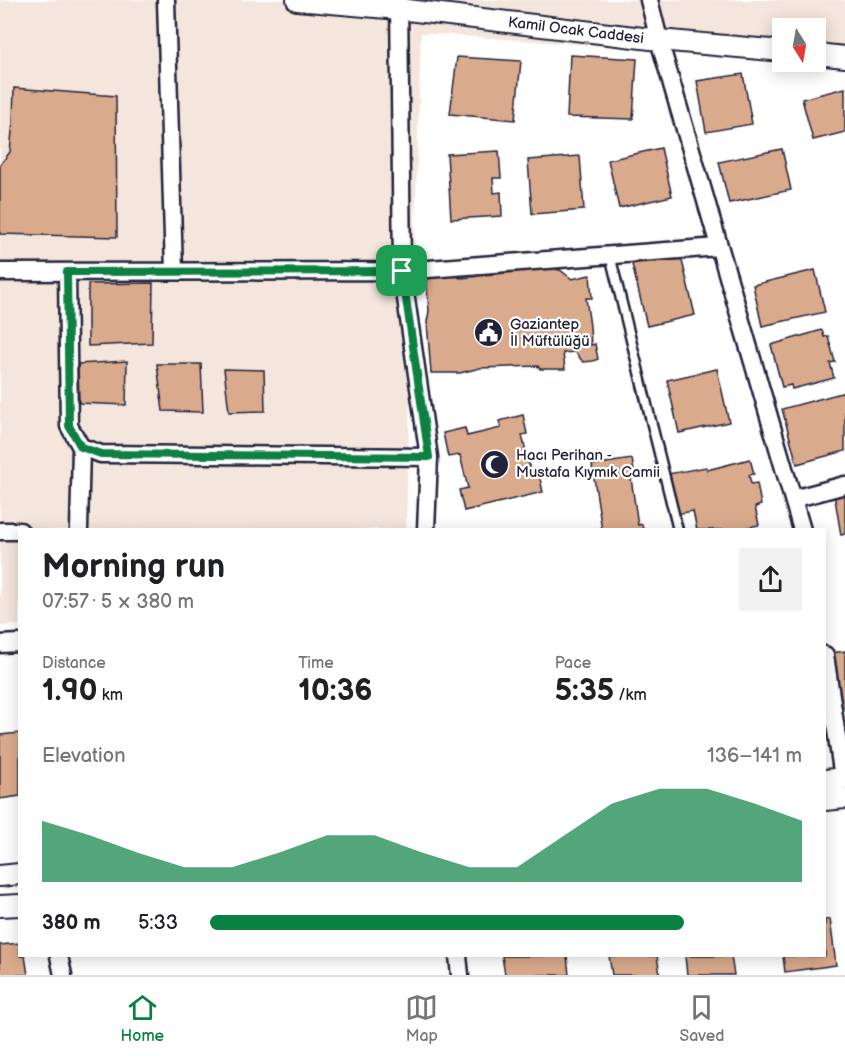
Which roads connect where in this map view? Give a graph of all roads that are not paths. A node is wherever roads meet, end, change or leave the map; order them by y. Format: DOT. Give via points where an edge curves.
graph roads {
  1 [pos="166,0"];
  2 [pos="297,0"];
  3 [pos="649,0"];
  4 [pos="399,5"];
  5 [pos="659,40"];
  6 [pos="772,50"];
  7 [pos="826,55"];
  8 [pos="845,57"];
  9 [pos="718,247"];
  10 [pos="610,255"];
  11 [pos="174,271"];
  12 [pos="402,271"];
  13 [pos="0,272"];
  14 [pos="67,272"];
  15 [pos="81,447"];
  16 [pos="429,457"];
  17 [pos="845,485"];
  18 [pos="793,499"];
  19 [pos="79,528"];
  20 [pos="426,528"];
  21 [pos="678,528"];
  22 [pos="801,528"];
  23 [pos="0,531"];
  24 [pos="18,531"];
  25 [pos="18,643"];
  26 [pos="0,644"];
  27 [pos="826,664"];
  28 [pos="838,778"];
  29 [pos="845,798"];
  30 [pos="826,800"];
  31 [pos="18,874"];
  32 [pos="0,876"];
  33 [pos="18,905"];
  34 [pos="0,906"];
  35 [pos="59,957"];
  36 [pos="458,957"];
  37 [pos="63,975"];
  38 [pos="460,975"];
  1 -- 11 [label="street"];
  2 -- 4 [label="street, Kamil Ocak Caddesi"];
  3 -- 5 [label="street"];
  4 -- 5 [label="street, Kamil Ocak Caddesi"];
  4 -- 12 [label="street"];
  5 -- 6 [label="street, Kamil Ocak Caddesi"];
  5 -- 9 [label="street"];
  7 -- 8 [label="street"];
  9 -- 10 [label="street"];
  9 -- 18 [label="street"];
  10 -- 12 [label="street"];
  10 -- 21 [label="lane"];
  11 -- 12 [label="street"];
  11 -- 14 [label="street"];
  12 -- 16 [label="street"];
  13 -- 14 [label="street"];
  14 -- 15 [label="street" via="69,426"];
  15 -- 16 [label="street" via="101,454"];
  15 -- 19 [label="street"];
  16 -- 20 [label="street"];
  17 -- 18 [label="street"];
  18 -- 22 [label="street"];
  23 -- 24 [label="street"];
  25 -- 26 [label="street"];
  27 -- 28 [label="street"];
  29 -- 30 [label="street"];
  31 -- 32 [label="street"];
  33 -- 34 [label="street"];
  35 -- 37 [label="street"];
  36 -- 38 [label="street"];
}
